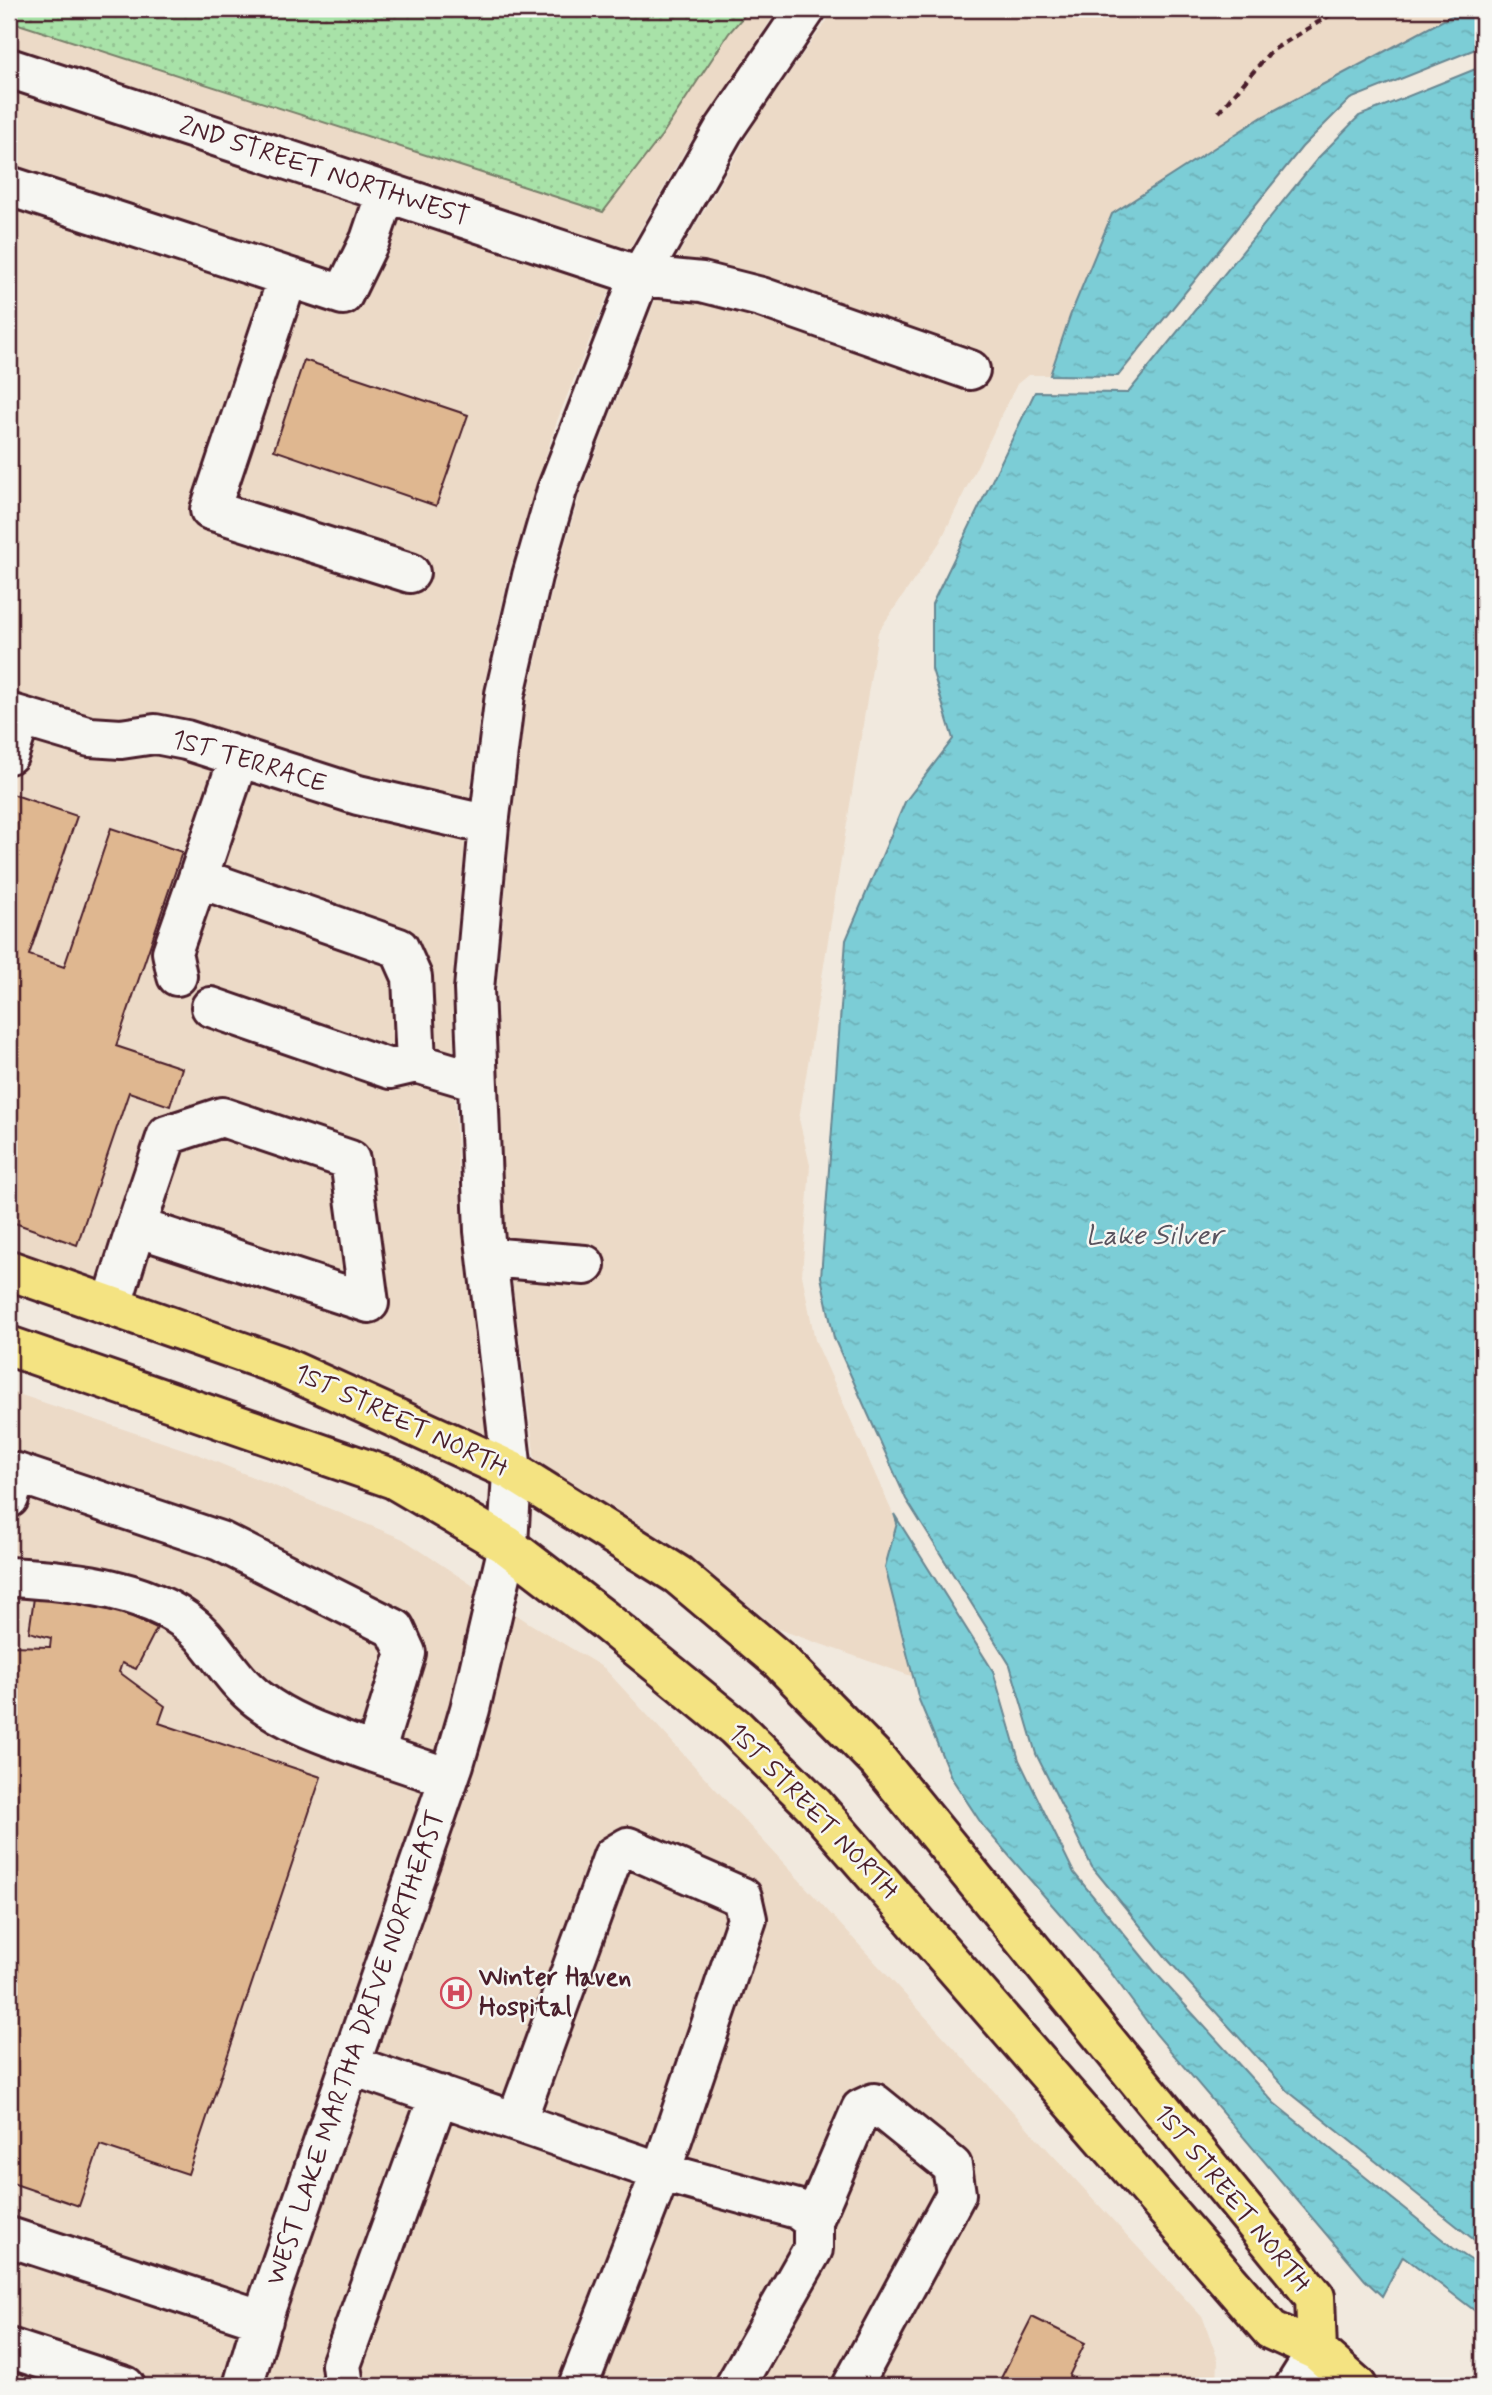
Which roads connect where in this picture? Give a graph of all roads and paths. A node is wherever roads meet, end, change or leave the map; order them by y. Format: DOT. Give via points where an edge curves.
graph roads {
  1 [pos="806,9"];
  2 [pos="1340,9"];
  3 [pos="9,68"];
  4 [pos="1219,112"];
  5 [pos="9,186"];
  6 [pos="386,193"];
  7 [pos="640,276"];
  8 [pos="288,277"];
  9 [pos="970,370"];
  10 [pos="410,573"];
  11 [pos="15,715"];
  12 [pos="9,754"];
  13 [pos="239,757"];
  14 [pos="489,825"];
  15 [pos="198,878"];
  16 [pos="177,976"];
  17 [pos="211,1007"];
  18 [pos="416,1063"];
  19 [pos="477,1081"];
  20 [pos="136,1227"];
  21 [pos="488,1257"];
  22 [pos="585,1265"];
  23 [pos="9,1270"];
  24 [pos="112,1306"];
  25 [pos="9,1346"];
  26 [pos="512,1471"];
  27 [pos="9,1498"];
  28 [pos="508,1546"];
  29 [pos="9,1577"];
  30 [pos="374,1754"];
  31 [pos="449,1778"];
  32 [pos="350,2065"];
  33 [pos="439,2095"];
  34 [pos="516,2122"];
  35 [pos="661,2172"];
  36 [pos="813,2221"];
  37 [pos="9,2237"];
  38 [pos="263,2320"];
  39 [pos="9,2348"];
  40 [pos="1317,2351"];
  41 [pos="125,2386"];
  42 [pos="243,2386"];
  43 [pos="344,2386"];
  44 [pos="578,2386"];
  45 [pos="735,2386"];
  46 [pos="852,2386"];
  47 [pos="1295,2386"];
  48 [pos="1357,2386"];
  1 -- 7 [label="street, WEST LAKE MARTHA DRIVE NORTHEAST" via="729,122"];
  2 -- 4 [label="path" via="1271,51"];
  3 -- 6 [label="street, 2ND STREET NORTHWEST"];
  5 -- 8 [label="street"];
  6 -- 7 [label="street, 2ND STREET NORTHWEST"];
  6 -- 8 [label="street" via="343,295"];
  7 -- 9 [label="street, 2ND STREET NORTHWEST" via="702,282 761,297"];
  7 -- 14 [label="street, WEST LAKE MARTHA DRIVE NORTHEAST" via="579,429 532,576 505,694"];
  8 -- 10 [label="street" via="210,510"];
  11 -- 12 [label="street"];
  11 -- 13 [label="street, 1ST TERRACE" via="90,737 121,740 155,734"];
  13 -- 14 [label="street, 1ST TERRACE" via="358,795"];
  13 -- 15 [label="street"];
  14 -- 19 [label="street, WEST LAKE MARTHA DRIVE NORTHEAST" via="474,989"];
  15 -- 16 [label="street" via="172,952"];
  15 -- 18 [label="street" via="399,948 412,977"];
  17 -- 18 [label="street" via="390,1069"];
  18 -- 19 [label="street"];
  19 -- 21 [label="street, WEST LAKE MARTHA DRIVE NORTHEAST"];
  20 -- 20 [label="street" via="167,1135 222,1117 350,1160 369,1303"];
  20 -- 24 [label="street"];
  21 -- 22 [label="street"];
  21 -- 26 [label="street, WEST LAKE MARTHA DRIVE NORTHEAST"];
  23 -- 24 [label="main road, 1ST STREET NORTH"];
  24 -- 26 [label="main road, 1ST STREET NORTH" via="279,1365"];
  25 -- 28 [label="main road, 1ST STREET NORTH" via="394,1479"];
  26 -- 28 [label="street, WEST LAKE MARTHA DRIVE NORTHEAST"];
  26 -- 40 [label="main road, 1ST STREET NORTH" via="678,1575 780,1661 878,1761 1315,2297"];
  27 -- 30 [label="street" via="17,1473 220,1541 395,1629 406,1653"];
  28 -- 31 [label="street, WEST LAKE MARTHA DRIVE NORTHEAST"];
  28 -- 40 [label="main road, 1ST STREET NORTH" via="735,1727 814,1805 1271,2330"];
  29 -- 30 [label="street" via="57,1579 163,1607 195,1630 257,1698 287,1719"];
  30 -- 31 [label="street"];
  31 -- 32 [label="street, WEST LAKE MARTHA DRIVE NORTHEAST"];
  32 -- 33 [label="street"];
  32 -- 38 [label="street, WEST LAKE MARTHA DRIVE NORTHEAST"];
  33 -- 34 [label="street"];
  33 -- 43 [label="street" via="341,2365"];
  34 -- 35 [label="street"];
  34 -- 35 [label="street" via="613,1856 628,1847 741,1897 747,1919"];
  35 -- 36 [label="street" via="797,2209"];
  35 -- 44 [label="street"];
  36 -- 45 [label="street" via="813,2249"];
  36 -- 46 [label="street" via="861,2109 874,2103 952,2166 956,2194"];
  37 -- 38 [label="street"];
  38 -- 42 [label="street, WEST LAKE MARTHA DRIVE NORTHEAST"];
  39 -- 41 [label="street"];
  40 -- 47 [label="street"];
  40 -- 48 [label="main road"];
}
